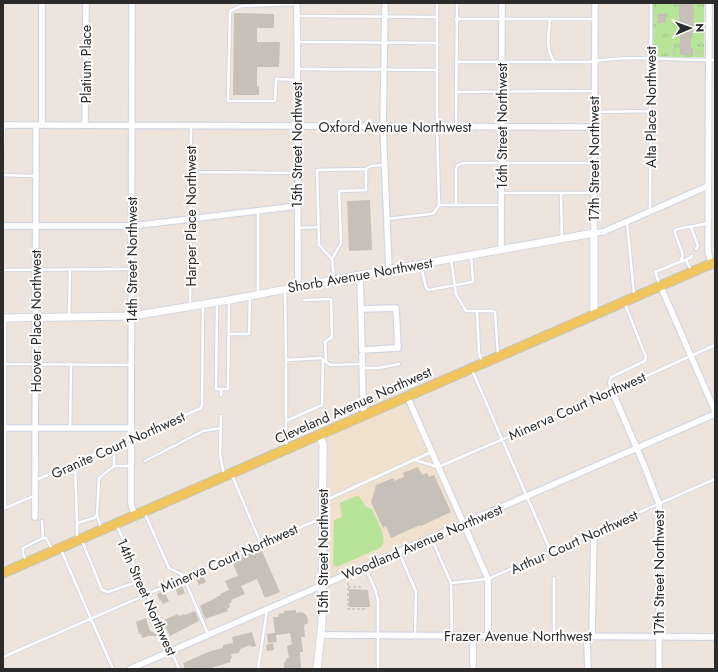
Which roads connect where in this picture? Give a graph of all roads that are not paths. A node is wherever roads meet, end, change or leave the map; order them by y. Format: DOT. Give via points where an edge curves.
graph roads {
  1 [pos="42,3"];
  2 [pos="86,3"];
  3 [pos="132,3"];
  4 [pos="385,3"];
  5 [pos="437,3"];
  6 [pos="457,3"];
  7 [pos="502,3"];
  8 [pos="595,3"];
  9 [pos="652,3"];
  10 [pos="709,3"];
  11 [pos="297,4"];
  12 [pos="297,16"];
  13 [pos="384,16"];
  14 [pos="437,17"];
  15 [pos="456,19"];
  16 [pos="502,19"];
  17 [pos="550,19"];
  18 [pos="595,19"];
  19 [pos="297,42"];
  20 [pos="384,42"];
  21 [pos="437,43"];
  22 [pos="651,58"];
  23 [pos="712,60"];
  24 [pos="594,61"];
  25 [pos="456,62"];
  26 [pos="502,62"];
  27 [pos="555,63"];
  28 [pos="297,69"];
  29 [pos="384,69"];
  30 [pos="437,70"];
  31 [pos="297,80"];
  32 [pos="502,91"];
  33 [pos="594,91"];
  34 [pos="456,92"];
  35 [pos="651,111"];
  36 [pos="594,112"];
  37 [pos="3,125"];
  38 [pos="39,125"];
  39 [pos="86,125"];
  40 [pos="133,125"];
  41 [pos="191,126"];
  42 [pos="297,126"];
  43 [pos="383,126"];
  44 [pos="437,127"];
  45 [pos="456,127"];
  46 [pos="502,127"];
  47 [pos="594,127"];
  48 [pos="3,153"];
  49 [pos="502,163"];
  50 [pos="594,163"];
  51 [pos="385,165"];
  52 [pos="366,169"];
  53 [pos="191,172"];
  54 [pos="297,173"];
  55 [pos="3,175"];
  56 [pos="35,176"];
  57 [pos="708,186"];
  58 [pos="502,193"];
  59 [pos="561,193"];
  60 [pos="594,193"];
  61 [pos="439,205"];
  62 [pos="456,205"];
  63 [pos="501,205"];
  64 [pos="297,206"];
  65 [pos="258,211"];
  66 [pos="650,211"];
  67 [pos="387,219"];
  68 [pos="191,220"];
  69 [pos="627,221"];
  70 [pos="708,223"];
  71 [pos="3,226"];
  72 [pos="36,226"];
  73 [pos="132,226"];
  74 [pos="319,227"];
  75 [pos="298,228"];
  76 [pos="692,228"];
  77 [pos="594,233"];
  78 [pos="690,234"];
  79 [pos="562,239"];
  80 [pos="696,239"];
  81 [pos="683,242"];
  82 [pos="693,243"];
  83 [pos="680,246"];
  84 [pos="696,249"];
  85 [pos="501,250"];
  86 [pos="686,251"];
  87 [pos="470,255"];
  88 [pos="683,255"];
  89 [pos="692,256"];
  90 [pos="332,259"];
  91 [pos="451,259"];
  92 [pos="686,260"];
  93 [pos="680,262"];
  94 [pos="713,262"];
  95 [pos="421,264"];
  96 [pos="132,269"];
  97 [pos="3,270"];
  98 [pos="36,270"];
  99 [pos="70,270"];
  100 [pos="389,270"];
  101 [pos="692,272"];
  102 [pos="360,275"];
  103 [pos="334,280"];
  104 [pos="454,285"];
  105 [pos="660,285"];
  106 [pos="298,287"];
  107 [pos="285,289"];
  108 [pos="254,295"];
  109 [pos="635,296"];
  110 [pos="229,300"];
  111 [pos="304,300"];
  112 [pos="217,301"];
  113 [pos="624,301"];
  114 [pos="203,304"];
  115 [pos="190,306"];
  116 [pos="361,309"];
  117 [pos="477,311"];
  118 [pos="594,314"];
  119 [pos="132,316"];
  120 [pos="69,317"];
  121 [pos="4,318"];
  122 [pos="36,318"];
  123 [pos="228,334"];
  124 [pos="715,345"];
  125 [pos="362,352"];
  126 [pos="498,356"];
  127 [pos="690,356"];
  128 [pos="286,360"];
  129 [pos="324,360"];
  130 [pos="482,363"];
  131 [pos="4,364"];
  132 [pos="36,364"];
  133 [pos="71,364"];
  134 [pos="400,364"];
  135 [pos="132,365"];
  136 [pos="362,366"];
  137 [pos="471,368"];
  138 [pos="222,389"];
  139 [pos="612,391"];
  140 [pos="221,395"];
  141 [pos="407,396"];
  142 [pos="201,408"];
  143 [pos="715,413"];
  144 [pos="366,414"];
  145 [pos="221,416"];
  146 [pos="286,421"];
  147 [pos="4,428"];
  148 [pos="36,428"];
  149 [pos="131,428"];
  150 [pos="221,428"];
  151 [pos="70,429"];
  152 [pos="319,435"];
  153 [pos="131,439"];
  154 [pos="502,439"];
  155 [pos="114,446"];
  156 [pos="637,448"];
  157 [pos="288,449"];
  158 [pos="431,452"];
  159 [pos="415,460"];
  160 [pos="145,461"];
  161 [pos="75,463"];
  162 [pos="114,466"];
  163 [pos="131,466"];
  164 [pos="438,467"];
  165 [pos="228,475"];
  166 [pos="715,480"];
  167 [pos="35,481"];
  168 [pos="35,496"];
  169 [pos="528,496"];
  170 [pos="324,502"];
  171 [pos="659,504"];
  172 [pos="4,509"];
  173 [pos="144,512"];
  174 [pos="98,515"];
  175 [pos="135,516"];
  176 [pos="36,517"];
  177 [pos="323,517"];
  178 [pos="42,521"];
  179 [pos="77,523"];
  180 [pos="116,524"];
  181 [pos="464,524"];
  182 [pos="102,530"];
  183 [pos="594,533"];
  184 [pos="42,538"];
  185 [pos="432,538"];
  186 [pos="79,540"];
  187 [pos="262,544"];
  188 [pos="56,550"];
  189 [pos="399,552"];
  190 [pos="551,552"];
  191 [pos="27,563"];
  192 [pos="365,567"];
  193 [pos="3,573"];
  194 [pos="554,578"];
  195 [pos="184,579"];
  196 [pos="488,579"];
  197 [pos="140,581"];
  198 [pos="451,583"];
  199 [pos="323,585"];
  200 [pos="146,594"];
  201 [pos="267,609"];
  202 [pos="90,618"];
  203 [pos="208,635"];
  204 [pos="322,635"];
  205 [pos="379,636"];
  206 [pos="415,636"];
  207 [pos="590,636"];
  208 [pos="452,637"];
  209 [pos="473,637"];
  210 [pos="488,637"];
  211 [pos="554,637"];
  212 [pos="659,637"];
  213 [pos="715,637"];
  214 [pos="171,650"];
  215 [pos="3,657"];
  216 [pos="113,669"];
  217 [pos="130,669"];
  218 [pos="179,669"];
  219 [pos="258,669"];
  220 [pos="317,669"];
  221 [pos="378,669"];
  222 [pos="473,669"];
  223 [pos="588,669"];
  224 [pos="659,669"];
  1 -- 38 [label="street, Hoover Place Northwest"];
  2 -- 39 [label="street, Platium Place"];
  3 -- 40 [label="street, 14th Street Northwest"];
  4 -- 13 [label="street"];
  5 -- 14 [label="lane"];
  6 -- 15 [label="lane"];
  7 -- 16 [label="street, 16th Street Northwest"];
  8 -- 18 [label="street, 17th Street Northwest"];
  9 -- 22 [label="lane, Alta Place Northwest"];
  10 -- 23 [label="street"];
  11 -- 12 [label="street, 15th Street Northwest"];
  11 -- 31 [label="lane" via="241,6 230,11 228,101 275,101 276,79"];
  12 -- 13 [label="lane"];
  12 -- 19 [label="street, 15th Street Northwest"];
  13 -- 14 [label="lane"];
  13 -- 20 [label="street"];
  14 -- 21 [label="lane"];
  15 -- 16 [label="lane"];
  15 -- 25 [label="lane"];
  16 -- 17 [label="lane"];
  16 -- 26 [label="street, 16th Street Northwest"];
  17 -- 18 [label="lane"];
  17 -- 27 [label="lane" via="549,49"];
  18 -- 24 [label="street, 17th Street Northwest"];
  19 -- 20 [label="lane"];
  19 -- 28 [label="street, 15th Street Northwest"];
  20 -- 21 [label="lane"];
  20 -- 29 [label="street"];
  21 -- 30 [label="lane"];
  22 -- 23 [label="lane"];
  22 -- 24 [label="lane"];
  22 -- 35 [label="lane, Alta Place Northwest"];
  23 -- 57 [label="street"];
  24 -- 27 [label="lane"];
  24 -- 33 [label="street, 17th Street Northwest"];
  25 -- 26 [label="lane"];
  25 -- 34 [label="lane"];
  26 -- 27 [label="lane"];
  26 -- 32 [label="street, 16th Street Northwest"];
  28 -- 29 [label="lane"];
  28 -- 31 [label="street, 15th Street Northwest"];
  29 -- 30 [label="lane"];
  29 -- 43 [label="street"];
  30 -- 44 [label="lane"];
  31 -- 42 [label="street, 15th Street Northwest"];
  32 -- 33 [label="lane"];
  32 -- 34 [label="lane"];
  32 -- 46 [label="street, 16th Street Northwest"];
  33 -- 36 [label="street, 17th Street Northwest"];
  34 -- 45 [label="lane"];
  35 -- 36 [label="lane"];
  35 -- 66 [label="lane, Alta Place Northwest"];
  36 -- 47 [label="street, 17th Street Northwest"];
  37 -- 38 [label="street, Oxford Avenue Northwest"];
  37 -- 48 [label="lane"];
  38 -- 39 [label="street, Oxford Avenue Northwest"];
  38 -- 56 [label="street, Hoover Place Northwest"];
  39 -- 40 [label="street, Oxford Avenue Northwest"];
  40 -- 41 [label="street, Oxford Avenue Northwest"];
  40 -- 73 [label="street, 14th Street Northwest"];
  41 -- 42 [label="street, Oxford Avenue Northwest"];
  41 -- 53 [label="lane, Harper Place Northwest"];
  42 -- 43 [label="street, Oxford Avenue Northwest"];
  42 -- 54 [label="street, 15th Street Northwest"];
  43 -- 44 [label="street, Oxford Avenue Northwest"];
  43 -- 51 [label="street"];
  44 -- 45 [label="street, Oxford Avenue Northwest"];
  44 -- 61 [label="lane"];
  45 -- 46 [label="street, Oxford Avenue Northwest"];
  46 -- 47 [label="street, Oxford Avenue Northwest"];
  46 -- 49 [label="street, 16th Street Northwest"];
  47 -- 50 [label="street, 17th Street Northwest"];
  49 -- 50 [label="lane"];
  49 -- 58 [label="street, 16th Street Northwest"];
  49 -- 62 [label="lane" via="458,164"];
  50 -- 60 [label="street, 17th Street Northwest"];
  51 -- 52 [label="lane"];
  51 -- 67 [label="street"];
  52 -- 74 [label="lane" via="317,170"];
  52 -- 90 [label="lane" via="366,190 339,191 341,243"];
  53 -- 54 [label="lane"];
  53 -- 68 [label="lane, Harper Place Northwest"];
  54 -- 64 [label="street, 15th Street Northwest"];
  55 -- 56 [label="lane"];
  56 -- 72 [label="street, Hoover Place Northwest"];
  57 -- 66 [label="street, Shorb Avenue Northwest"];
  57 -- 70 [label="street"];
  58 -- 59 [label="lane"];
  58 -- 63 [label="street, 16th Street Northwest"];
  59 -- 60 [label="lane"];
  59 -- 79 [label="lane"];
  60 -- 77 [label="street, 17th Street Northwest"];
  61 -- 62 [label="lane"];
  61 -- 67 [label="lane" via="434,213"];
  62 -- 63 [label="lane"];
  63 -- 85 [label="street, 16th Street Northwest"];
  64 -- 65 [label="street"];
  64 -- 75 [label="street, 15th Street Northwest"];
  65 -- 68 [label="street"];
  65 -- 108 [label="lane"];
  66 -- 69 [label="street, Shorb Avenue Northwest"];
  67 -- 100 [label="street"];
  68 -- 73 [label="street"];
  68 -- 115 [label="lane, Harper Place Northwest"];
  69 -- 77 [label="street, Shorb Avenue Northwest" via="603,232"];
  69 -- 109 [label="lane"];
  70 -- 76 [label="lane"];
  70 -- 94 [label="street" via="708,250"];
  71 -- 72 [label="street"];
  72 -- 73 [label="street"];
  72 -- 98 [label="street, Hoover Place Northwest"];
  73 -- 96 [label="street, 14th Street Northwest"];
  74 -- 75 [label="lane"];
  74 -- 90 [label="lane" via="319,245"];
  75 -- 106 [label="street, 15th Street Northwest"];
  76 -- 78 [label="lane"];
  76 -- 80 [label="lane"];
  76 -- 83 [label="lane" via="675,230"];
  77 -- 79 [label="street, Shorb Avenue Northwest"];
  77 -- 118 [label="street, 17th Street Northwest"];
  79 -- 85 [label="street, Shorb Avenue Northwest"];
  80 -- 82 [label="lane"];
  80 -- 84 [label="lane"];
  81 -- 83 [label="lane"];
  83 -- 88 [label="lane"];
  85 -- 87 [label="street, Shorb Avenue Northwest"];
  86 -- 88 [label="lane"];
  87 -- 91 [label="street, Shorb Avenue Northwest"];
  87 -- 104 [label="lane" via="472,282"];
  88 -- 93 [label="lane"];
  89 -- 92 [label="lane"];
  90 -- 103 [label="lane"];
  91 -- 95 [label="street, Shorb Avenue Northwest"];
  91 -- 104 [label="lane"];
  92 -- 93 [label="lane"];
  92 -- 101 [label="lane"];
  93 -- 105 [label="lane" via="655,272"];
  94 -- 101 [label="main road, Cleveland Avenue Northwest"];
  95 -- 100 [label="street, Shorb Avenue Northwest"];
  95 -- 104 [label="lane" via="426,288 429,290"];
  96 -- 99 [label="lane"];
  96 -- 119 [label="street, 14th Street Northwest"];
  97 -- 98 [label="lane"];
  98 -- 99 [label="lane"];
  98 -- 122 [label="street, Hoover Place Northwest"];
  99 -- 120 [label="lane"];
  100 -- 102 [label="street, Shorb Avenue Northwest"];
  101 -- 105 [label="main road, Cleveland Avenue Northwest"];
  102 -- 103 [label="street, Shorb Avenue Northwest"];
  102 -- 116 [label="street"];
  103 -- 106 [label="street, Shorb Avenue Northwest"];
  104 -- 117 [label="lane" via="466,311"];
  105 -- 109 [label="main road, Cleveland Avenue Northwest"];
  105 -- 127 [label="street"];
  106 -- 107 [label="street, Shorb Avenue Northwest"];
  107 -- 108 [label="street, Shorb Avenue Northwest"];
  107 -- 128 [label="lane"];
  108 -- 110 [label="street, Shorb Avenue Northwest"];
  108 -- 123 [label="lane" via="249,334"];
  109 -- 113 [label="main road, Cleveland Avenue Northwest"];
  110 -- 112 [label="street, Shorb Avenue Northwest"];
  110 -- 123 [label="lane"];
  111 -- 129 [label="lane" via="331,299 332,337 325,342"];
  112 -- 114 [label="street, Shorb Avenue Northwest"];
  112 -- 138 [label="lane" via="216,389"];
  113 -- 118 [label="main road, Cleveland Avenue Northwest"];
  113 -- 139 [label="lane" via="646,357 645,362 611,377 609,383"];
  114 -- 115 [label="street, Shorb Avenue Northwest"];
  114 -- 142 [label="lane, Harper Place Northwest"];
  115 -- 119 [label="street, Shorb Avenue Northwest"];
  116 -- 125 [label="street"];
  116 -- 125 [label="street" via="396,308 398,348"];
  117 -- 126 [label="lane" via="495,312"];
  117 -- 130 [label="lane" via="479,353"];
  118 -- 126 [label="main road, Cleveland Avenue Northwest"];
  119 -- 120 [label="street, Shorb Avenue Northwest"];
  119 -- 135 [label="street, 14th Street Northwest"];
  120 -- 122 [label="street, Shorb Avenue Northwest"];
  121 -- 122 [label="street, Shorb Avenue Northwest"];
  121 -- 131 [label="lane"];
  122 -- 132 [label="street, Hoover Place Northwest"];
  123 -- 138 [label="lane" via="228,389"];
  124 -- 127 [label="lane, Minerva Court Northwest"];
  125 -- 136 [label="street"];
  126 -- 130 [label="main road, Cleveland Avenue Northwest"];
  127 -- 139 [label="lane, Minerva Court Northwest"];
  127 -- 143 [label="street"];
  128 -- 129 [label="lane"];
  128 -- 146 [label="lane"];
  129 -- 136 [label="lane" via="330,365"];
  129 -- 146 [label="lane" via="322,405"];
  130 -- 137 [label="main road, Cleveland Avenue Northwest"];
  131 -- 132 [label="lane"];
  131 -- 147 [label="lane"];
  132 -- 133 [label="lane"];
  132 -- 148 [label="street, Hoover Place Northwest"];
  133 -- 135 [label="lane"];
  133 -- 151 [label="lane"];
  134 -- 136 [label="lane" via="378,368"];
  135 -- 149 [label="street, 14th Street Northwest"];
  136 -- 144 [label="street" via="363,406"];
  137 -- 141 [label="main road, Cleveland Avenue Northwest"];
  137 -- 154 [label="lane"];
  138 -- 140 [label="lane"];
  139 -- 154 [label="lane, Minerva Court Northwest"];
  139 -- 156 [label="street, 17th Street Northwest"];
  141 -- 144 [label="main road, Cleveland Avenue Northwest"];
  141 -- 158 [label="street"];
  142 -- 153 [label="lane, Granite Court Northwest"];
  143 -- 156 [label="street, Woodland Avenue Northwest"];
  144 -- 152 [label="main road, Cleveland Avenue Northwest"];
  145 -- 150 [label="lane"];
  146 -- 157 [label="lane"];
  147 -- 148 [label="street"];
  147 -- 172 [label="lane"];
  148 -- 151 [label="street"];
  148 -- 167 [label="street, Hoover Place Northwest"];
  149 -- 151 [label="street"];
  149 -- 153 [label="street, 14th Street Northwest"];
  150 -- 160 [label="lane" via="203,431"];
  150 -- 165 [label="lane" via="220,454"];
  152 -- 157 [label="main road, Cleveland Avenue Northwest"];
  152 -- 170 [label="street, 15th Street Northwest" via="323,444"];
  153 -- 155 [label="lane, Granite Court Northwest"];
  153 -- 163 [label="street, 14th Street Northwest"];
  154 -- 164 [label="lane, Minerva Court Northwest"];
  154 -- 169 [label="lane"];
  155 -- 161 [label="lane, Granite Court Northwest"];
  155 -- 162 [label="lane"];
  156 -- 169 [label="street, Woodland Avenue Northwest"];
  156 -- 171 [label="street, 17th Street Northwest"];
  157 -- 165 [label="main road, Cleveland Avenue Northwest"];
  158 -- 159 [label="lane"];
  158 -- 164 [label="street"];
  159 -- 164 [label="lane"];
  159 -- 170 [label="lane"];
  161 -- 167 [label="lane, Granite Court Northwest"];
  161 -- 179 [label="lane"];
  162 -- 163 [label="lane"];
  162 -- 174 [label="lane" via="99,478"];
  163 -- 175 [label="street, 14th Street Northwest" via="131,504"];
  164 -- 181 [label="street"];
  165 -- 173 [label="main road, Cleveland Avenue Northwest"];
  165 -- 187 [label="lane"];
  166 -- 171 [label="lane, Arthur Court Northwest"];
  167 -- 168 [label="street, Hoover Place Northwest"];
  168 -- 172 [label="lane"];
  168 -- 176 [label="street, Hoover Place Northwest"];
  169 -- 181 [label="street, Woodland Avenue Northwest"];
  169 -- 190 [label="lane"];
  170 -- 177 [label="street, 15th Street Northwest"];
  171 -- 183 [label="lane, Arthur Court Northwest"];
  171 -- 212 [label="street, 17th Street Northwest"];
  173 -- 175 [label="main road, Cleveland Avenue Northwest"];
  173 -- 195 [label="lane" via="169,568 181,574"];
  174 -- 179 [label="lane"];
  174 -- 182 [label="lane"];
  175 -- 180 [label="main road, Cleveland Avenue Northwest"];
  177 -- 187 [label="lane, Minerva Court Northwest"];
  177 -- 199 [label="street, 15th Street Northwest"];
  178 -- 184 [label="lane"];
  179 -- 186 [label="lane"];
  180 -- 182 [label="main road, Cleveland Avenue Northwest"];
  180 -- 197 [label="lane, 14th Street Northwest"];
  181 -- 185 [label="street, Woodland Avenue Northwest"];
  181 -- 196 [label="street"];
  182 -- 186 [label="main road, Cleveland Avenue Northwest"];
  183 -- 190 [label="lane, Arthur Court Northwest"];
  183 -- 207 [label="street"];
  184 -- 188 [label="lane" via="46,538"];
  184 -- 191 [label="lane" via="23,548"];
  185 -- 189 [label="street, Woodland Avenue Northwest"];
  185 -- 198 [label="lane"];
  186 -- 188 [label="main road, Cleveland Avenue Northwest"];
  186 -- 197 [label="lane" via="102,590 108,592"];
  187 -- 195 [label="lane, Minerva Court Northwest"];
  188 -- 191 [label="main road, Cleveland Avenue Northwest"];
  188 -- 202 [label="lane"];
  189 -- 192 [label="street, Woodland Avenue Northwest"];
  189 -- 206 [label="lane" via="416,592"];
  190 -- 196 [label="lane, Arthur Court Northwest"];
  191 -- 193 [label="main road, Cleveland Avenue Northwest"];
  192 -- 199 [label="street, Woodland Avenue Northwest"];
  192 -- 205 [label="lane" via="378,600"];
  194 -- 211 [label="lane"];
  195 -- 200 [label="lane, Minerva Court Northwest"];
  195 -- 203 [label="lane"];
  196 -- 198 [label="lane, Arthur Court Northwest"];
  196 -- 210 [label="street"];
  197 -- 200 [label="lane, 14th Street Northwest"];
  198 -- 208 [label="lane"];
  199 -- 201 [label="street, Woodland Avenue Northwest"];
  199 -- 204 [label="street, 15th Street Northwest"];
  200 -- 202 [label="lane, Minerva Court Northwest"];
  200 -- 214 [label="lane, 14th Street Northwest"];
  201 -- 203 [label="street, Woodland Avenue Northwest"];
  201 -- 219 [label="lane"];
  202 -- 215 [label="lane, Minerva Court Northwest"];
  202 -- 216 [label="lane"];
  203 -- 214 [label="street, Woodland Avenue Northwest"];
  204 -- 205 [label="street, Frazer Avenue Northwest"];
  204 -- 220 [label="street, 15th Street Northwest"];
  205 -- 206 [label="street, Frazer Avenue Northwest"];
  205 -- 221 [label="lane"];
  206 -- 208 [label="street, Frazer Avenue Northwest"];
  207 -- 211 [label="street, Frazer Avenue Northwest"];
  207 -- 212 [label="street, Frazer Avenue Northwest"];
  207 -- 223 [label="street"];
  208 -- 209 [label="street, Frazer Avenue Northwest"];
  209 -- 210 [label="street, Frazer Avenue Northwest"];
  209 -- 222 [label="street"];
  210 -- 211 [label="street, Frazer Avenue Northwest"];
  212 -- 213 [label="street, Frazer Avenue Northwest"];
  212 -- 224 [label="street, 17th Street Northwest"];
  214 -- 217 [label="street, Woodland Avenue Northwest"];
  214 -- 218 [label="lane, 14th Street Northwest"];
}
